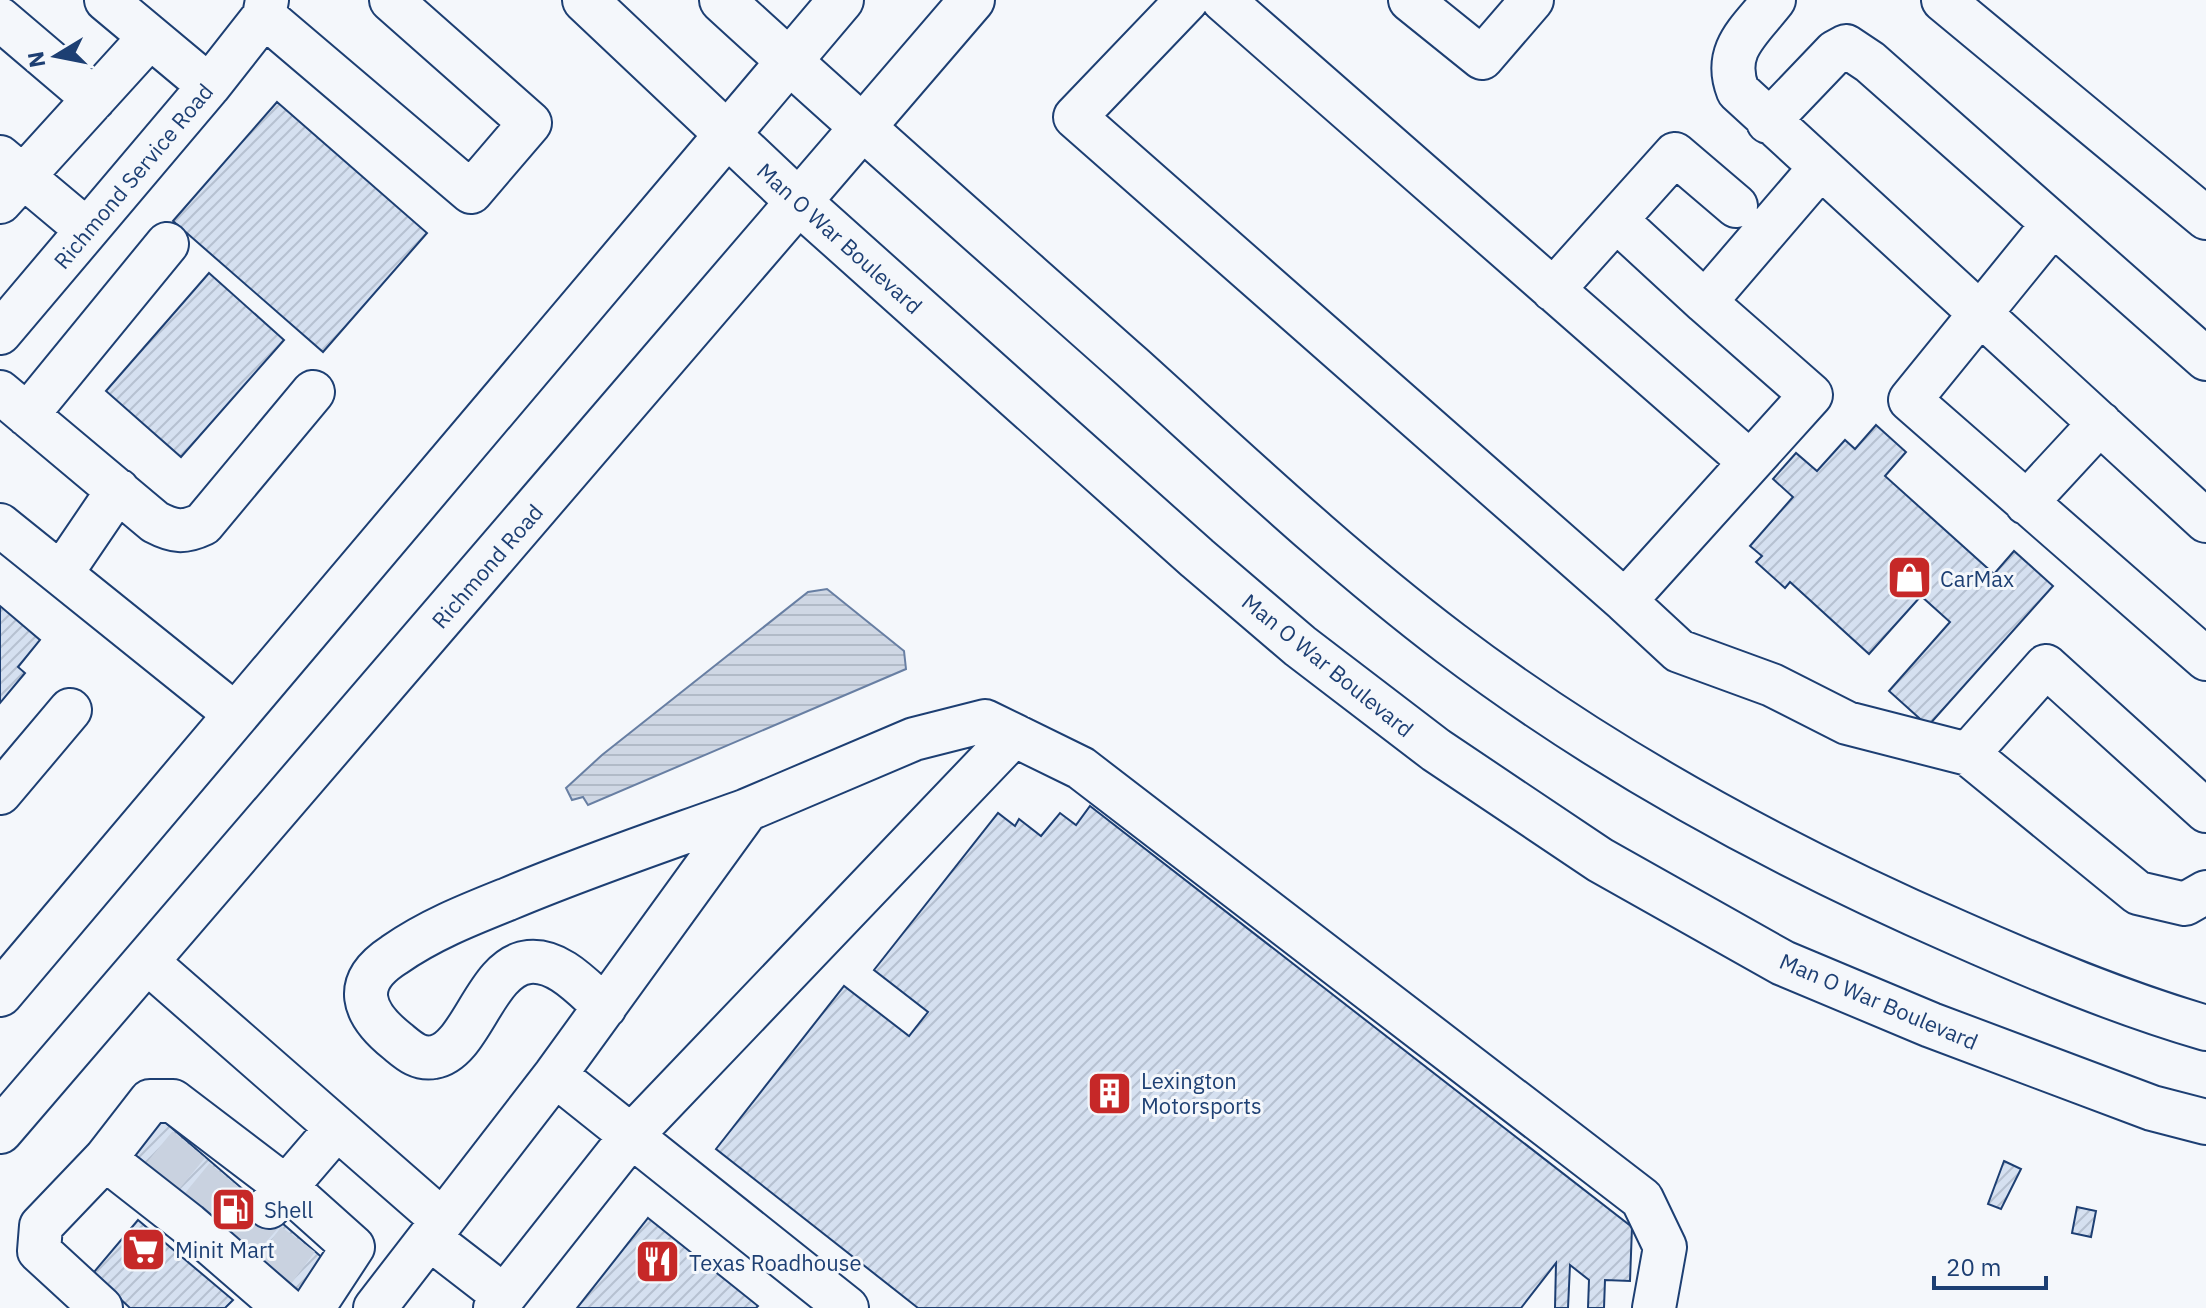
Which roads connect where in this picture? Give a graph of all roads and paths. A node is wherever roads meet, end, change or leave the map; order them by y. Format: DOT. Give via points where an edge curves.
graph roads {
  1 [pos="391,0"];
  2 [pos="585,0"];
  3 [pos="722,0"];
  4 [pos="841,0"];
  5 [pos="972,0"];
  6 [pos="1187,0"];
  7 [pos="1223,0"];
  8 [pos="1410,0"];
  9 [pos="1532,0"];
  10 [pos="1774,0"];
  11 [pos="1943,0"];
  12 [pos="266,8"];
  13 [pos="128,13"];
  14 [pos="0,19"];
  15 [pos="789,61"];
  16 [pos="209,86"];
  17 [pos="94,99"];
  18 [pos="1768,122"];
  19 [pos="865,126"];
  20 [pos="727,135"];
  21 [pos="1820,168"];
  22 [pos="8,179"];
  23 [pos="800,203"];
  24 [pos="1736,206"];
  25 [pos="2206,218"];
  26 [pos="1616,220"];
  27 [pos="2053,224"];
  28 [pos="87,230"];
  29 [pos="167,244"];
  30 [pos="1553,290"];
  31 [pos="1705,302"];
  32 [pos="1979,312"];
  33 [pos="0,333"];
  34 [pos="2206,359"];
  35 [pos="313,392"];
  36 [pos="14,404"];
  37 [pos="2100,423"];
  38 [pos="1750,462"];
  39 [pos="118,490"];
  40 [pos="2026,503"];
  41 [pos="2206,521"];
  42 [pos="0,525"];
  43 [pos="61,574"];
  44 [pos="1625,601"];
  45 [pos="2206,659"];
  46 [pos="70,710"];
  47 [pos="235,714"];
  48 [pos="1014,735"];
  49 [pos="1968,754"];
  50 [pos="0,793"];
  51 [pos="747,810"];
  52 [pos="2206,811"];
  53 [pos="2206,892"];
  54 [pos="146,961"];
  55 [pos="0,994"];
  56 [pos="605,1007"];
  57 [pos="2206,1028"];
  58 [pos="555,1075"];
  59 [pos="2206,1122"];
  60 [pos="336,1129"];
  61 [pos="0,1131"];
  62 [pos="631,1136"];
  63 [pos="105,1159"];
  64 [pos="277,1198"];
  65 [pos="436,1229"];
  66 [pos="273,1289"];
  67 [pos="500,1302"];
  68 [pos="101,1308"];
  69 [pos="313,1308"];
  70 [pos="375,1308"];
  71 [pos="847,1308"];
  72 [pos="1654,1308"];
  1 -- 12 [label="street" via="530,123 471,192"];
  2 -- 20 [label="main road, Man O War Boulevard"];
  3 -- 15 [label="main road"];
  4 -- 15 [label="main road"];
  5 -- 19 [label="main road, Richmond Road"];
  6 -- 44 [label="street" via="1075,117"];
  7 -- 30 [label="street"];
  8 -- 9 [label="street" via="1482,58"];
  10 -- 18 [label="street" via="1734,52 1730,70 1738,91"];
  11 -- 25 [label="street"];
  12 -- 16 [label="street, Richmond Service Road"];
  13 -- 16 [label="street"];
  13 -- 17 [label="street"];
  14 -- 17 [label="street"];
  15 -- 19 [label="main road"];
  15 -- 20 [label="main road"];
  16 -- 28 [label="street, Richmond Service Road"];
  17 -- 22 [label="street"];
  18 -- 21 [label="street"];
  18 -- 27 [label="street" via="1846,46"];
  19 -- 23 [label="main road, Richmond Road"];
  19 -- 57 [label="main road" via="1316,533 1450,643 1600,746 1802,861 1900,908 2034,966"];
  20 -- 23 [label="main road, Man O War Boulevard"];
  20 -- 47 [label="main road"];
  21 -- 31 [label="street"];
  21 -- 32 [label="street"];
  22 -- 28 [label="street"];
  23 -- 54 [label="main road, Richmond Road"];
  23 -- 59 [label="main road, Man O War Boulevard" via="1300,646 1436,750 1600,860 1783,963 1931,1025 2152,1108"];
  24 -- 26 [label="street" via="1675,154"];
  26 -- 30 [label="street"];
  26 -- 31 [label="street"];
  27 -- 32 [label="street"];
  27 -- 34 [label="street"];
  28 -- 33 [label="street, Richmond Service Road"];
  29 -- 36 [label="street"];
  30 -- 38 [label="street"];
  31 -- 38 [label="street" via="1811,395"];
  32 -- 37 [label="street"];
  32 -- 40 [label="street" via="1910,400"];
  35 -- 39 [label="street" via="203,524 171,531"];
  36 -- 39 [label="street"];
  37 -- 40 [label="street"];
  37 -- 41 [label="street"];
  38 -- 44 [label="street"];
  39 -- 43 [label="street"];
  40 -- 45 [label="street"];
  42 -- 43 [label="street"];
  43 -- 47 [label="street"];
  44 -- 49 [label="street" via="1679,651 1772,685 1847,723"];
  46 -- 50 [label="street"];
  47 -- 55 [label="main road"];
  48 -- 51 [label="street" via="985,721 914,739"];
  48 -- 62 [label="street"];
  48 -- 72 [label="street" via="1081,768 1642,1199 1665,1247"];
  49 -- 52 [label="street" via="2046,666"];
  49 -- 53 [label="street" via="2138,893 2185,904"];
  51 -- 56 [label="street"];
  51 -- 56 [label="street" via="426,933 389,958 365,994 368,1013 383,1029 416,1056 435,1058 450,1049 517,964 553,965"];
  54 -- 60 [label="street"];
  54 -- 61 [label="main road, Richmond Road"];
  56 -- 58 [label="street"];
  58 -- 62 [label="street"];
  58 -- 65 [label="street"];
  60 -- 64 [label="street"];
  60 -- 65 [label="street"];
  62 -- 67 [label="street"];
  62 -- 71 [label="street"];
  63 -- 64 [label="street" via="150,1101 173,1101 198,1135"];
  63 -- 66 [label="street" via="156,1185"];
  63 -- 68 [label="street" via="41,1226 39,1251"];
  64 -- 69 [label="street" via="309,1227 353,1247"];
  65 -- 67 [label="street"];
  65 -- 70 [label="street"];
}
